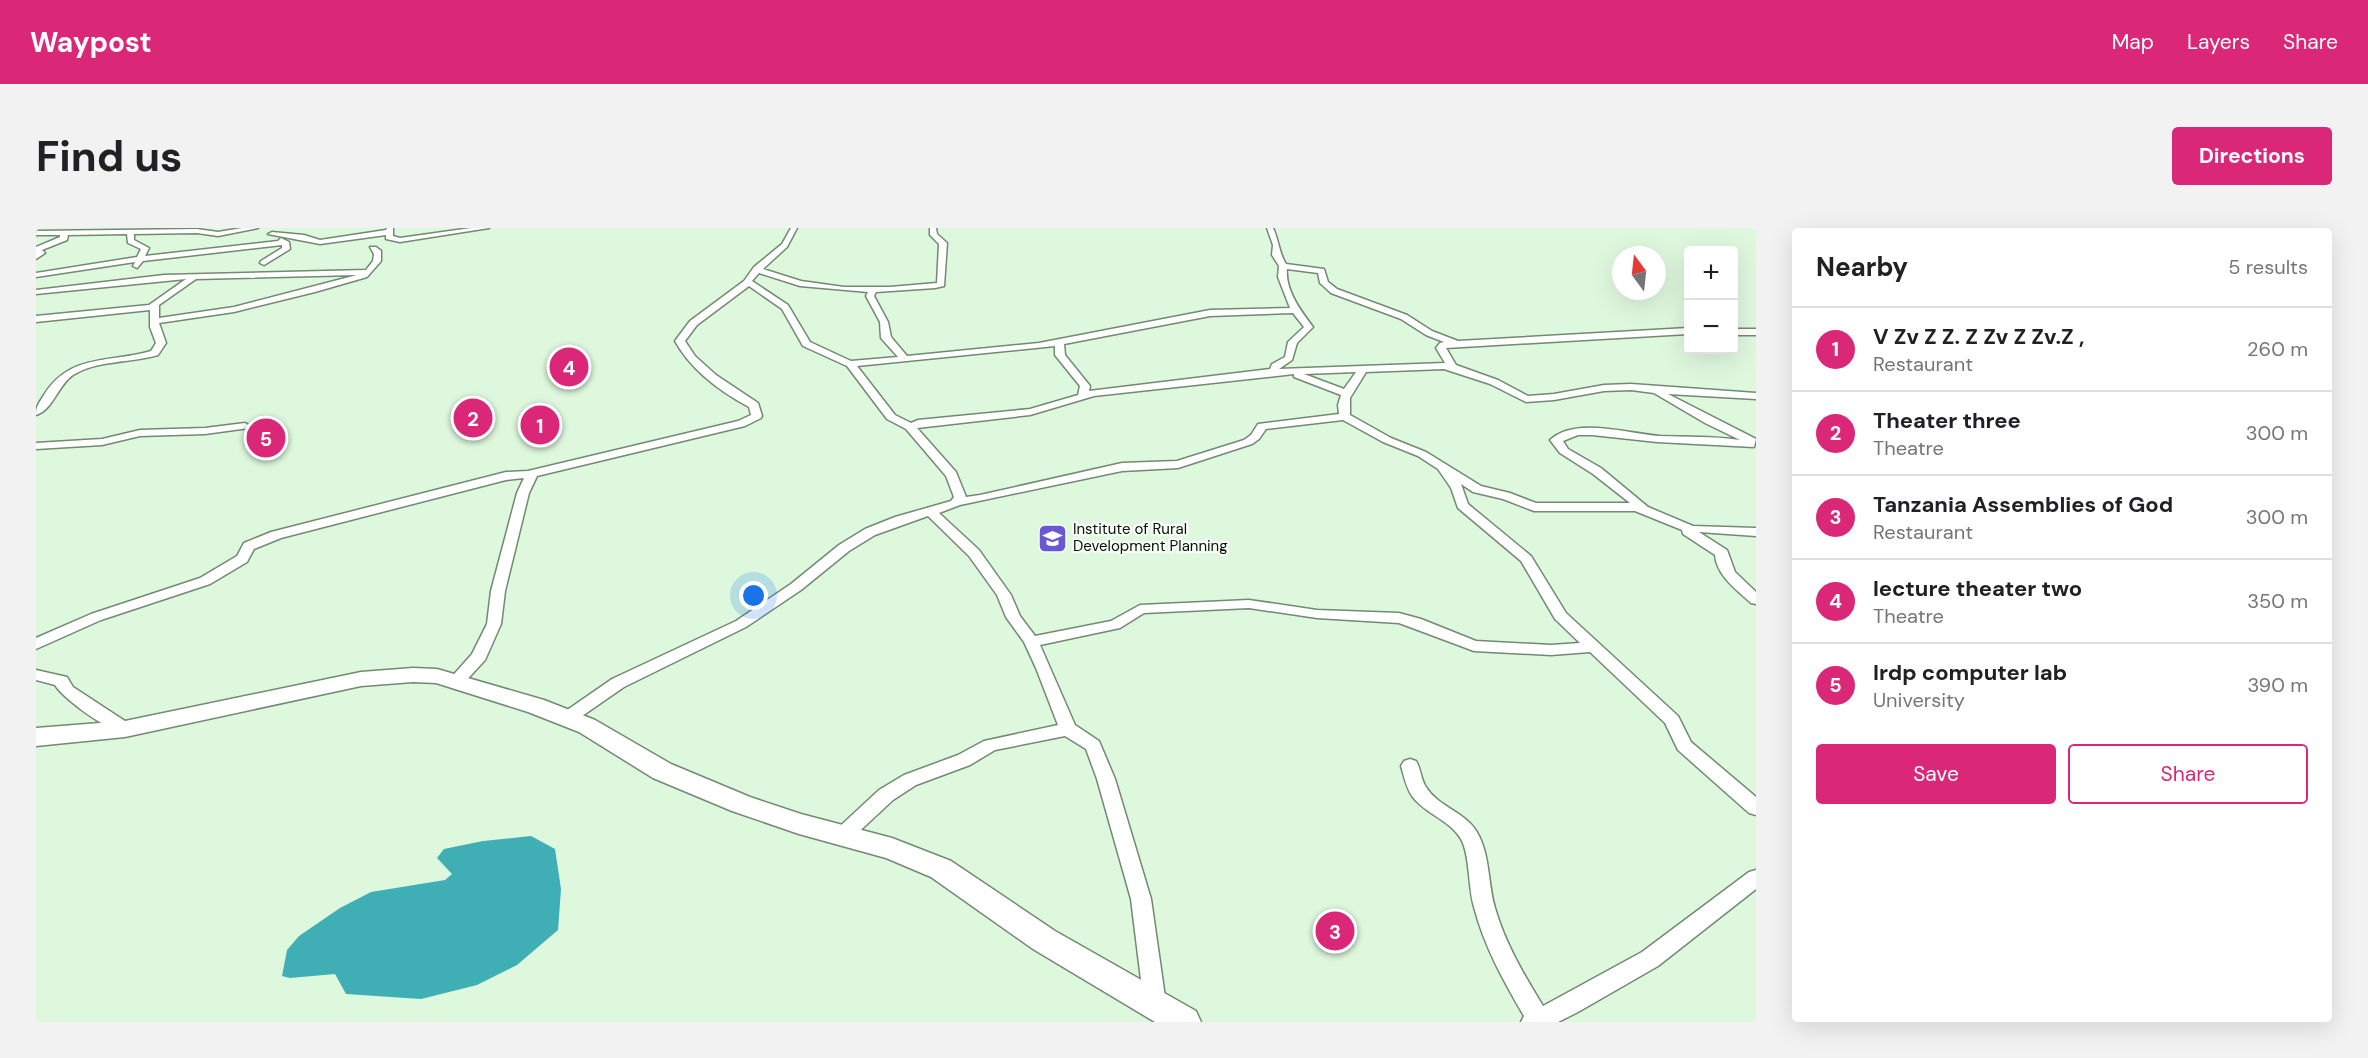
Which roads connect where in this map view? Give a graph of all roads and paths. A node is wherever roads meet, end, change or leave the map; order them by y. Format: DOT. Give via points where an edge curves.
graph roads {
  1 [pos="51,228"];
  2 [pos="166,228"];
  3 [pos="361,228"];
  4 [pos="486,228"];
  5 [pos="794,228"];
  6 [pos="933,228"];
  7 [pos="1270,228"];
  8 [pos="390,230"];
  9 [pos="256,231"];
  10 [pos="36,232"];
  11 [pos="130,232"];
  12 [pos="154,232"];
  13 [pos="64,233"];
  14 [pos="291,236"];
  15 [pos="284,242"];
  16 [pos="373,249"];
  17 [pos="36,257"];
  18 [pos="141,258"];
  19 [pos="264,264"];
  20 [pos="1283,266"];
  21 [pos="757,269"];
  22 [pos="368,272"];
  23 [pos="36,274"];
  24 [pos="192,278"];
  25 [pos="113,282"];
  26 [pos="748,282"];
  27 [pos="873,290"];
  28 [pos="36,292"];
  29 [pos="155,305"];
  30 [pos="1295,310"];
  31 [pos="36,318"];
  32 [pos="154,321"];
  33 [pos="1684,332"];
  34 [pos="1738,332"];
  35 [pos="1756,332"];
  36 [pos="1059,342"];
  37 [pos="1454,344"];
  38 [pos="905,359"];
  39 [pos="850,364"];
  40 [pos="1452,367"];
  41 [pos="1364,368"];
  42 [pos="1274,372"];
  43 [pos="1289,372"];
  44 [pos="1657,390"];
  45 [pos="1347,394"];
  46 [pos="1083,396"];
  47 [pos="1756,396"];
  48 [pos="36,412"];
  49 [pos="1345,417"];
  50 [pos="245,426"];
  51 [pos="911,427"];
  52 [pos="1756,444"];
  53 [pos="36,446"];
  54 [pos="1443,466"];
  55 [pos="530,476"];
  56 [pos="957,502"];
  57 [pos="1646,510"];
  58 [pos="931,512"];
  59 [pos="1690,529"];
  60 [pos="1756,532"];
  61 [pos="1756,600"];
  62 [pos="1031,641"];
  63 [pos="36,644"];
  64 [pos="1594,647"];
  65 [pos="36,675"];
  66 [pos="456,681"];
  67 [pos="566,719"];
  68 [pos="124,729"];
  69 [pos="1068,729"];
  70 [pos="36,737"];
  71 [pos="1410,766"];
  72 [pos="1756,808"];
  73 [pos="844,834"];
  74 [pos="1756,878"];
  75 [pos="1155,1004"];
  76 [pos="1535,1021"];
  77 [pos="1185,1022"];
  1 -- 10 [label="street"];
  2 -- 12 [label="street"];
  3 -- 14 [label="street"];
  4 -- 8 [label="street" via="400,240 388,237"];
  5 -- 21 [label="street" via="789,243"];
  6 -- 27 [label="street" via="942,243 941,284"];
  7 -- 20 [label="street" via="1277,245 1276,255"];
  8 -- 14 [label="street" via="320,242"];
  9 -- 12 [label="street"];
  10 -- 13 [label="street"];
  11 -- 12 [label="street"];
  11 -- 13 [label="street"];
  11 -- 18 [label="street" via="131,241 145,248"];
  13 -- 17 [label="street" via="64,238 38,249 41,253"];
  14 -- 15 [label="street" via="267,234"];
  15 -- 18 [label="street"];
  15 -- 19 [label="street" via="286,249"];
  16 -- 22 [label="street" via="378,253 377,261"];
  18 -- 23 [label="street"];
  18 -- 25 [label="street" via="130,273"];
  20 -- 30 [label="street" via="1282,277"];
  20 -- 37 [label="street" via="1320,271 1324,283 1334,291 1404,317"];
  21 -- 26 [label="street"];
  21 -- 27 [label="street" via="811,285 847,291"];
  22 -- 24 [label="street"];
  22 -- 32 [label="street" via="261,303"];
  24 -- 25 [label="street"];
  24 -- 29 [label="street"];
  25 -- 28 [label="street"];
  26 -- 39 [label="street" via="785,307 806,344"];
  26 -- 55 [label="street" via="711,308 680,341 689,355 726,388 754,405 757,412 753,420"];
  27 -- 38 [label="street" via="870,296 884,322 886,338"];
  29 -- 31 [label="street"];
  29 -- 32 [label="street"];
  30 -- 36 [label="street" via="1210,313"];
  30 -- 42 [label="street" via="1309,327 1293,342 1289,358 1275,366"];
  32 -- 48 [label="street" via="160,344 155,353 69,374"];
  33 -- 37 [label="street"];
  34 -- 35 [label="street"];
  36 -- 38 [label="street"];
  36 -- 46 [label="street" via="1060,355 1085,386"];
  37 -- 40 [label="street" via="1441,348"];
  38 -- 39 [label="street"];
  39 -- 51 [label="street" via="891,417"];
  40 -- 41 [label="street"];
  40 -- 44 [label="street" via="1526,399 1604,388"];
  41 -- 43 [label="street"];
  41 -- 45 [label="street"];
  42 -- 43 [label="street"];
  42 -- 46 [label="street"];
  43 -- 45 [label="street"];
  44 -- 47 [label="street"];
  44 -- 52 [label="street"];
  45 -- 49 [label="street" via="1342,413"];
  46 -- 51 [label="street" via="1030,412 918,423"];
  49 -- 54 [label="street"];
  49 -- 56 [label="street" via="1262,426 1248,442 1178,464 1122,467"];
  50 -- 53 [label="street" via="140,433 102,442"];
  51 -- 56 [label="street" via="956,482 960,496"];
  52 -- 57 [label="street" via="1600,432 1576,433 1556,440 1564,451 1597,471"];
  54 -- 57 [label="street" via="1477,489 1533,507 1618,506"];
  54 -- 64 [label="street" via="1462,505 1526,559 1560,616"];
  55 -- 63 [label="street" via="506,476 276,535 249,546 242,559 205,581 96,617"];
  55 -- 66 [label="street" via="498,591 494,624 479,656"];
  56 -- 58 [label="street"];
  57 -- 59 [label="street"];
  58 -- 62 [label="street" via="974,553"];
  58 -- 67 [label="street" via="870,532 741,624 618,683"];
  59 -- 60 [label="street"];
  59 -- 61 [label="street" via="1690,533 1722,553 1729,574"];
  62 -- 64 [label="street" via="1115,625 1147,608 1241,603 1317,614 1399,618 1474,646 1551,650"];
  62 -- 69 [label="street"];
  64 -- 72 [label="street" via="1672,720 1684,746"];
  65 -- 68 [label="street" via="61,681 67,691"];
  66 -- 67 [label="street"];
  66 -- 68 [label="street" via="413,675 361,679"];
  67 -- 73 [label="street" via="587,726 662,771 741,804"];
  68 -- 70 [label="street"];
  69 -- 73 [label="street" via="990,746 910,780 886,795"];
  69 -- 75 [label="street" via="1092,745 1106,778 1141,899"];
  71 -- 76 [label="street" via="1420,792 1454,819 1471,840 1480,891 1493,929"];
  73 -- 75 [label="street" via="940,869 1044,940"];
  74 -- 76 [label="street" via="1650,958"];
  75 -- 77 [label="street"];
}
